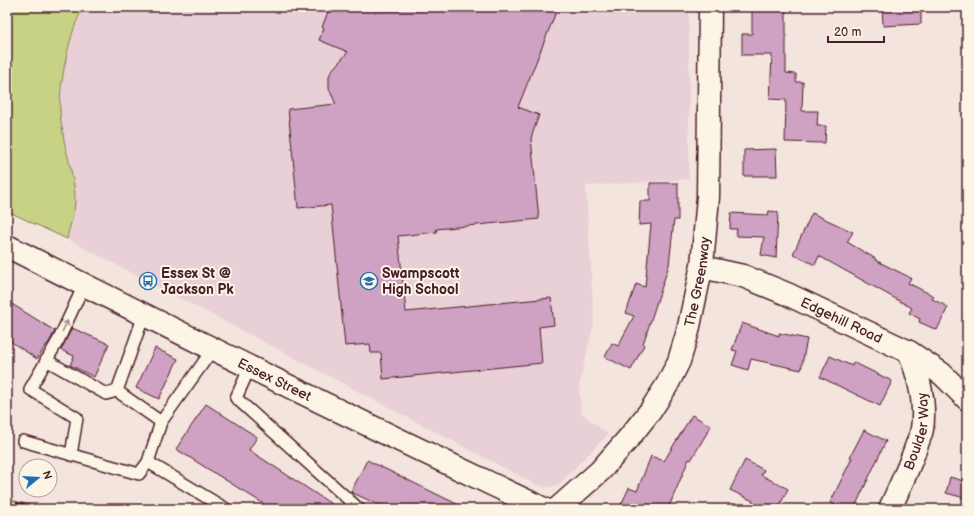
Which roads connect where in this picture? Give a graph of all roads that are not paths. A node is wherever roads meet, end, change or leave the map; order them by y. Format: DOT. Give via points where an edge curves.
graph roads {
  1 [pos="710,7"];
  2 [pos="7,246"];
  3 [pos="702,267"];
  4 [pos="84,285"];
  5 [pos="144,315"];
  6 [pos="213,349"];
  7 [pos="909,352"];
  8 [pos="46,360"];
  9 [pos="250,367"];
  10 [pos="117,391"];
  11 [pos="967,399"];
  12 [pos="161,422"];
  13 [pos="23,442"];
  14 [pos="71,455"];
  15 [pos="148,462"];
  16 [pos="226,509"];
  17 [pos="359,509"];
  18 [pos="544,509"];
  19 [pos="557,509"];
  20 [pos="890,509"];
  1 -- 3 [label="street, The Greenway" via="708,197"];
  2 -- 4 [label="street, Essex Street"];
  3 -- 7 [label="street, Edgehill Road" via="743,276 787,294"];
  3 -- 19 [label="street, The Greenway" via="688,331 679,361 667,385 651,410 600,471"];
  4 -- 5 [label="street, Essex Street"];
  8 -- 4 [label="lane, one-way" via="59,339"];
  5 -- 6 [label="street, Essex Street"];
  5 -- 10 [label="lane"];
  6 -- 9 [label="street, Essex Street"];
  6 -- 12 [label="lane"];
  7 -- 11 [label="street, Edgehill Road" via="942,374"];
  7 -- 20 [label="street, Boulder Way" via="920,386 922,430"];
  8 -- 10 [label="lane" via="106,394"];
  8 -- 14 [label="lane" via="30,389 77,418"];
  9 -- 17 [label="lane" via="236,398"];
  9 -- 18 [label="street, Essex Street"];
  10 -- 12 [label="lane"];
  12 -- 15 [label="lane"];
  13 -- 14 [label="lane"];
  14 -- 15 [label="lane" via="139,474"];
  15 -- 16 [label="lane"];
}
